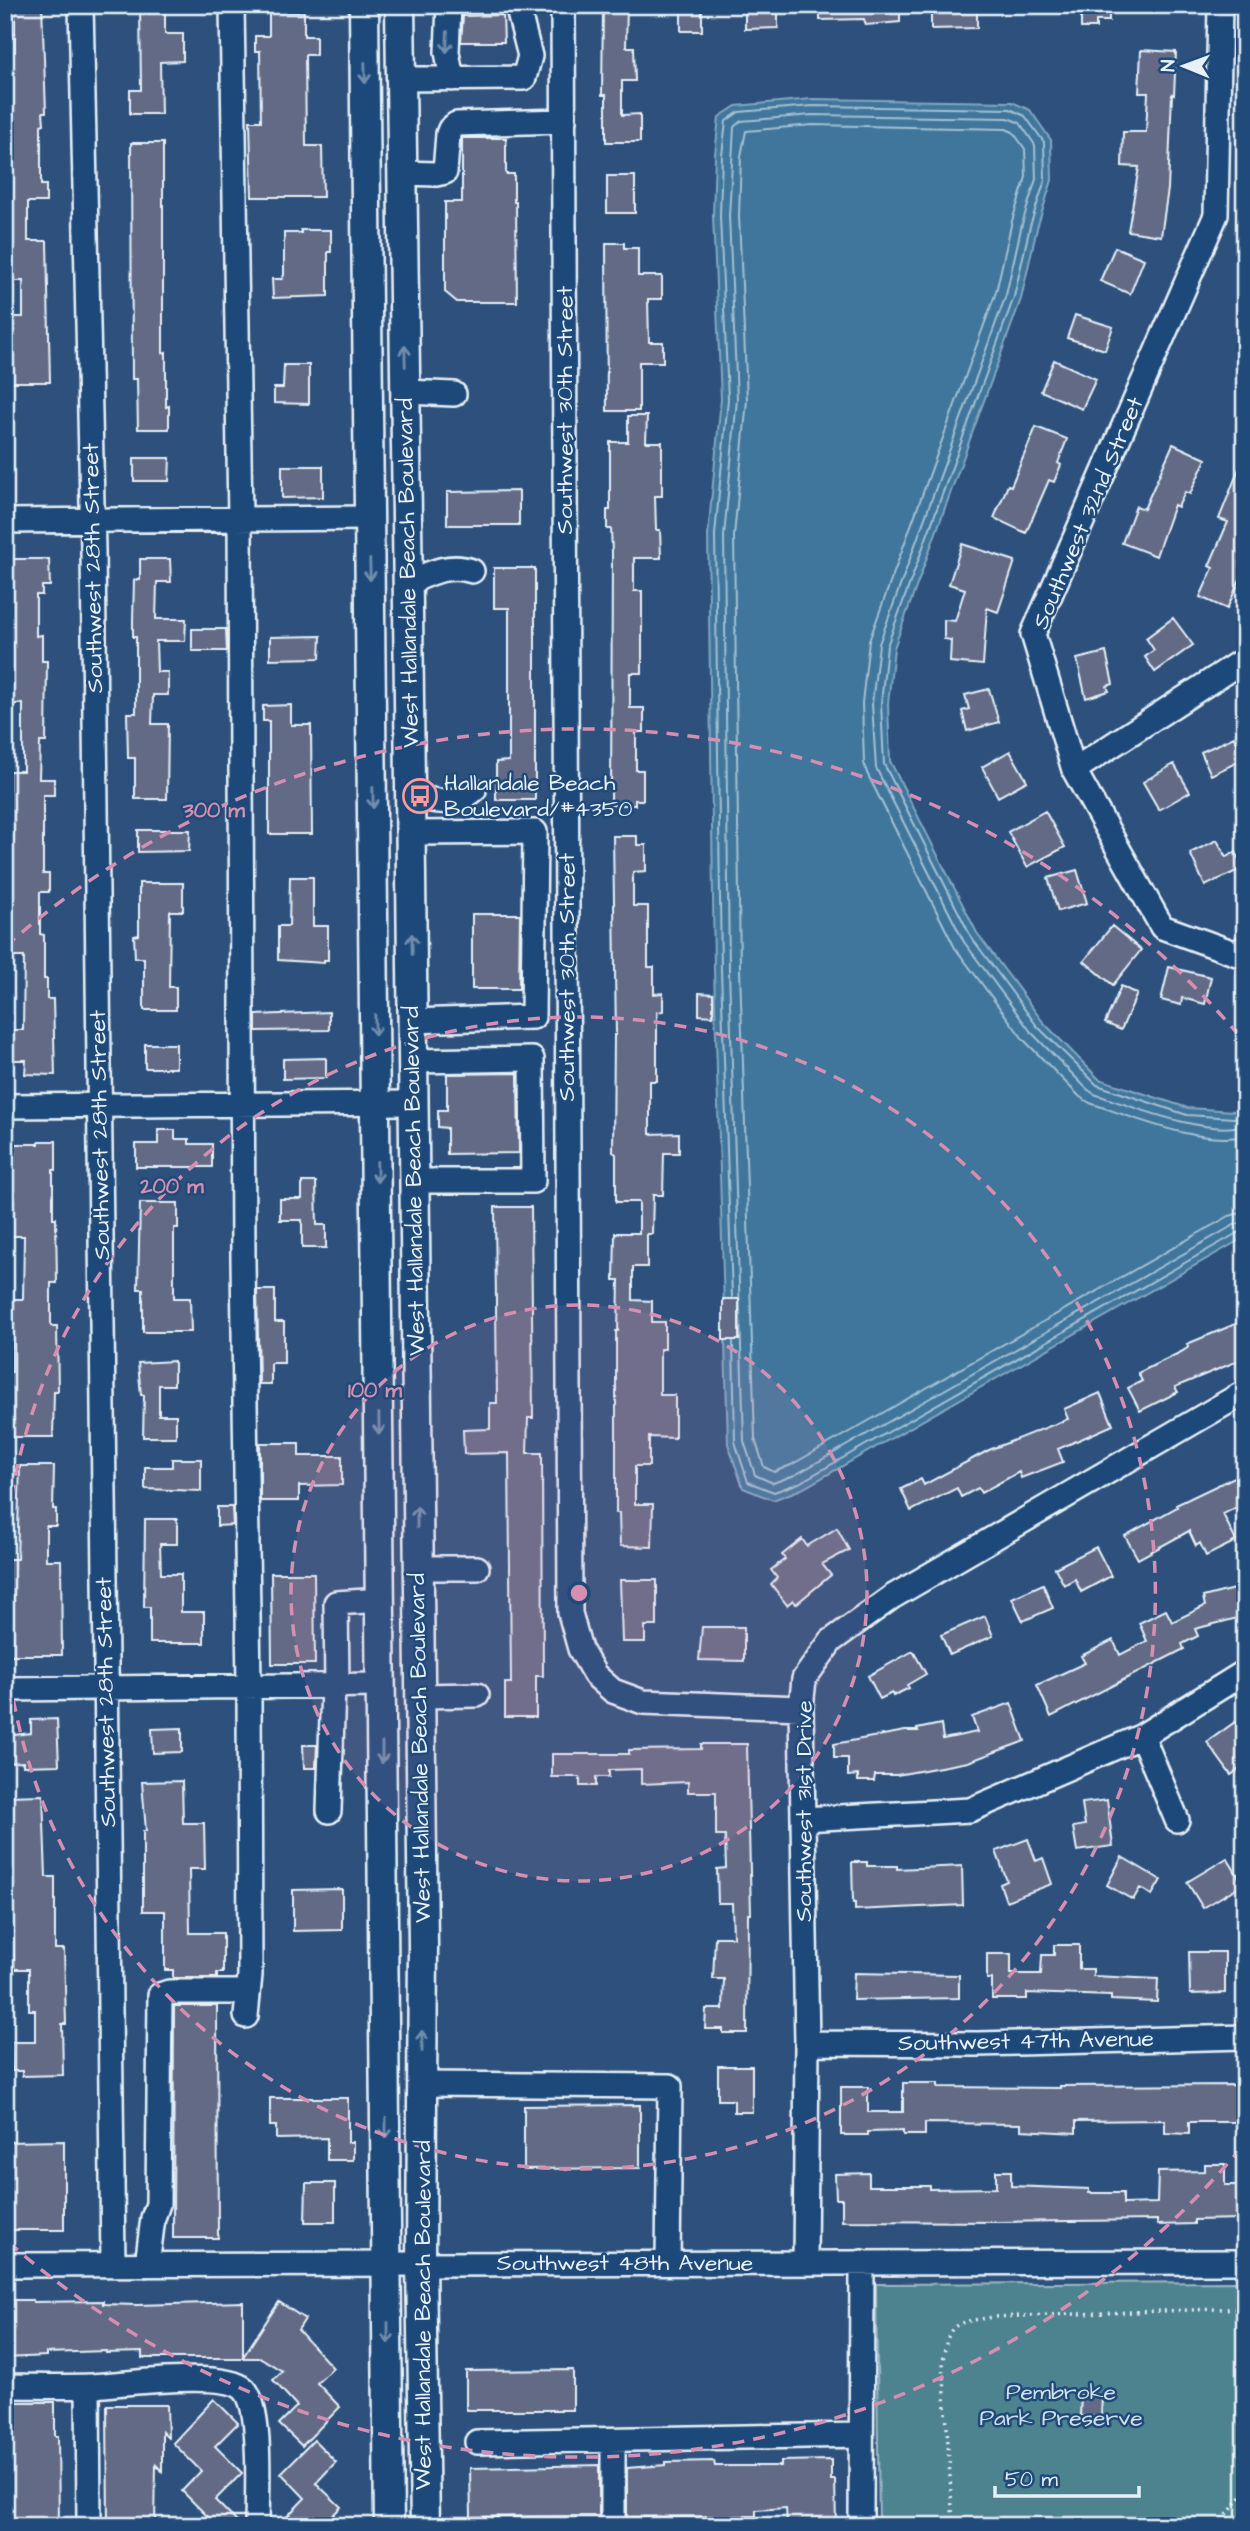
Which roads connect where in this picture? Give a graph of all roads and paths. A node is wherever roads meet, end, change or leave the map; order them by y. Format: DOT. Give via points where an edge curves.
graph roads {
  1 [pos="81,5"];
  2 [pos="232,5"];
  3 [pos="364,5"];
  4 [pos="400,5"];
  5 [pos="449,5"];
  6 [pos="517,5"];
  7 [pos="563,5"];
  8 [pos="1220,5"];
  9 [pos="401,79"];
  10 [pos="452,79"];
  11 [pos="564,121"];
  12 [pos="402,173"];
  13 [pos="368,328"];
  14 [pos="406,393"];
  15 [pos="454,394"];
  16 [pos="369,518"];
  17 [pos="240,519"];
  18 [pos="92,520"];
  19 [pos="5,521"];
  20 [pos="408,547"];
  21 [pos="472,571"];
  22 [pos="408,583"];
  23 [pos="409,620"];
  24 [pos="1245,659"];
  25 [pos="1074,770"];
  26 [pos="474,790"];
  27 [pos="410,795"];
  28 [pos="411,833"];
  29 [pos="1241,950"];
  30 [pos="412,1021"];
  31 [pos="413,1061"];
  32 [pos="414,1103"];
  33 [pos="244,1104"];
  34 [pos="376,1104"];
  35 [pos="100,1105"];
  36 [pos="5,1106"];
  37 [pos="414,1181"];
  38 [pos="1245,1392"];
  39 [pos="380,1495"];
  40 [pos="417,1568"];
  41 [pos="477,1568"];
  42 [pos="381,1600"];
  43 [pos="1245,1672"];
  44 [pos="335,1685"];
  45 [pos="382,1685"];
  46 [pos="249,1686"];
  47 [pos="105,1688"];
  48 [pos="418,1688"];
  49 [pos="5,1689"];
  50 [pos="477,1695"];
  51 [pos="801,1708"];
  52 [pos="1142,1736"];
  53 [pos="329,1811"];
  54 [pos="803,1819"];
  55 [pos="1177,1820"];
  56 [pos="421,1904"];
  57 [pos="248,1992"];
  58 [pos="246,2016"];
  59 [pos="1245,2037"];
  60 [pos="807,2043"];
  61 [pos="422,2084"];
  62 [pos="805,2262"];
  63 [pos="862,2262"];
  64 [pos="1245,2262"];
  65 [pos="421,2263"];
  66 [pos="668,2263"];
  67 [pos="113,2264"];
  68 [pos="388,2264"];
  69 [pos="5,2265"];
  70 [pos="147,2265"];
  71 [pos="1245,2308"];
  72 [pos="5,2386"];
  73 [pos="88,2386"];
  74 [pos="862,2435"];
  75 [pos="613,2440"];
  76 [pos="477,2442"];
  77 [pos="1245,2492"];
  78 [pos="89,2526"];
  79 [pos="257,2526"];
  80 [pos="389,2526"];
  81 [pos="425,2526"];
  82 [pos="613,2526"];
  83 [pos="861,2526"];
  84 [pos="953,2526"];
  85 [pos="1218,2526"];
  1 -- 18 [label="street, Southwest 28th Street"];
  2 -- 17 [label="street"];
  3 -- 13 [label="main road, West Hallandale Beach Boulevard, one-way"];
  4 -- 9 [label="main road, West Hallandale Beach Boulevard"];
  5 -- 10 [label="street, one-way" via="447,52"];
  6 -- 10 [label="street" via="530,56 524,78"];
  7 -- 11 [label="street, Southwest 30th Street"];
  8 -- 25 [label="street, Southwest 32nd Street" via="1216,215 1033,634"];
  9 -- 10 [label="street"];
  9 -- 12 [label="main road, West Hallandale Beach Boulevard"];
  11 -- 12 [label="street" via="456,124 448,134 445,172"];
  11 -- 51 [label="street, Southwest 30th Street" via="570,1613 580,1649 595,1675 613,1691 642,1702"];
  14 -- 12 [label="main road, West Hallandale Beach Boulevard, one-way"];
  13 -- 16 [label="main road, West Hallandale Beach Boulevard"];
  13 -- 20 [label="main road" via="386,501"];
  14 -- 15 [label="street"];
  14 -- 20 [label="main road, West Hallandale Beach Boulevard"];
  16 -- 17 [label="street"];
  16 -- 23 [label="main road" via="383,536"];
  16 -- 34 [label="main road, West Hallandale Beach Boulevard, one-way"];
  17 -- 18 [label="street"];
  17 -- 33 [label="street"];
  18 -- 19 [label="street"];
  18 -- 35 [label="street, Southwest 28th Street"];
  20 -- 22 [label="main road, West Hallandale Beach Boulevard"];
  21 -- 22 [label="street" via="458,566"];
  22 -- 23 [label="main road, West Hallandale Beach Boulevard"];
  23 -- 27 [label="main road, West Hallandale Beach Boulevard"];
  24 -- 25 [label="street"];
  25 -- 29 [label="street, Southwest 32nd Street" via="1162,928"];
  26 -- 27 [label="street" via="462,800"];
  27 -- 28 [label="main road, West Hallandale Beach Boulevard"];
  30 -- 28 [label="main road, West Hallandale Beach Boulevard, one-way"];
  28 -- 30 [label="street" via="535,832 533,1017"];
  30 -- 31 [label="main road, West Hallandale Beach Boulevard"];
  31 -- 32 [label="main road, West Hallandale Beach Boulevard"];
  31 -- 37 [label="street" via="533,1059 533,1181"];
  32 -- 34 [label="street"];
  32 -- 37 [label="main road, West Hallandale Beach Boulevard"];
  33 -- 34 [label="street"];
  33 -- 35 [label="street"];
  33 -- 46 [label="street"];
  34 -- 39 [label="main road, West Hallandale Beach Boulevard, one-way"];
  35 -- 36 [label="street"];
  35 -- 47 [label="street, Southwest 28th Street"];
  40 -- 37 [label="main road, West Hallandale Beach Boulevard, one-way"];
  38 -- 51 [label="street, Southwest 31st Drive" via="892,1597 831,1641 804,1679"];
  39 -- 42 [label="main road, West Hallandale Beach Boulevard"];
  39 -- 48 [label="main road" via="396,1525 397,1650"];
  40 -- 41 [label="street"];
  40 -- 48 [label="main road, West Hallandale Beach Boulevard"];
  42 -- 44 [label="street" via="336,1603"];
  42 -- 45 [label="main road, West Hallandale Beach Boulevard"];
  43 -- 52 [label="street"];
  44 -- 45 [label="street"];
  44 -- 46 [label="street"];
  44 -- 53 [label="street"];
  45 -- 56 [label="main road" via="403,1729 405,1863"];
  45 -- 68 [label="main road, West Hallandale Beach Boulevard, one-way"];
  46 -- 47 [label="street"];
  46 -- 57 [label="street"];
  47 -- 49 [label="street"];
  47 -- 67 [label="street, Southwest 28th Street"];
  48 -- 50 [label="street"];
  48 -- 56 [label="main road, West Hallandale Beach Boulevard"];
  51 -- 54 [label="street, Southwest 31st Drive"];
  52 -- 54 [label="street" via="970,1810"];
  52 -- 55 [label="street"];
  54 -- 60 [label="street, Southwest 31st Drive"];
  61 -- 56 [label="main road, West Hallandale Beach Boulevard, one-way"];
  57 -- 58 [label="street"];
  57 -- 70 [label="street" via="160,1995 158,2204"];
  59 -- 60 [label="street, Southwest 47th Avenue"];
  60 -- 62 [label="street, Southwest 31st Drive"];
  61 -- 65 [label="main road, West Hallandale Beach Boulevard"];
  61 -- 66 [label="street" via="670,2086"];
  62 -- 63 [label="street, Southwest 48th Avenue"];
  62 -- 66 [label="street, Southwest 48th Avenue"];
  63 -- 64 [label="street, Southwest 48th Avenue"];
  63 -- 74 [label="street"];
  65 -- 66 [label="street, Southwest 48th Avenue"];
  65 -- 68 [label="street, Southwest 48th Avenue"];
  65 -- 81 [label="main road, West Hallandale Beach Boulevard"];
  67 -- 69 [label="street, Southwest 48th Avenue"];
  67 -- 70 [label="street, Southwest 48th Avenue"];
  68 -- 70 [label="street, Southwest 48th Avenue"];
  68 -- 80 [label="main road, West Hallandale Beach Boulevard, one-way"];
  71 -- 84 [label="path" via="994,2317 953,2327 946,2336 943,2362"];
  72 -- 73 [label="street"];
  73 -- 78 [label="street"];
  73 -- 79 [label="street" via="201,2379 244,2389 254,2405"];
  74 -- 75 [label="street"];
  74 -- 83 [label="street"];
  75 -- 76 [label="street"];
  75 -- 82 [label="street"];
  77 -- 85 [label="path"];
}
